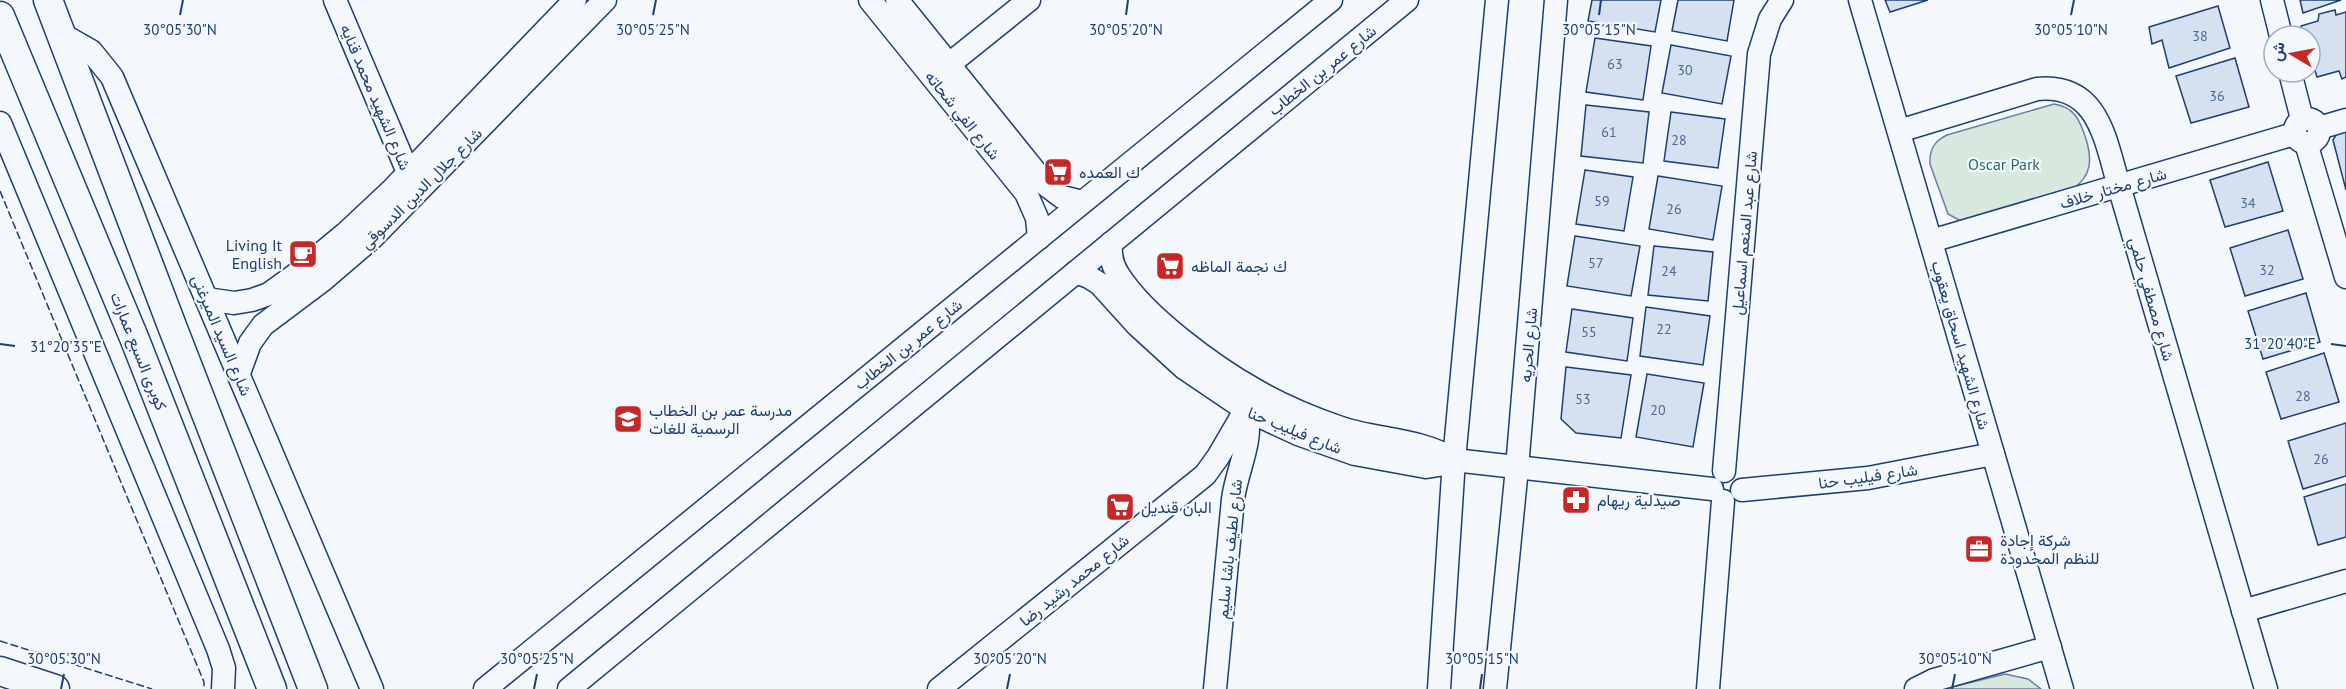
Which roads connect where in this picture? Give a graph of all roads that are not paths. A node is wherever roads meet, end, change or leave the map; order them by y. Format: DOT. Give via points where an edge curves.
graph roads {
  1 [pos="48,0"];
  2 [pos="335,0"];
  3 [pos="870,0"];
  4 [pos="897,0"];
  5 [pos="1029,0"];
  6 [pos="1331,0"];
  7 [pos="1407,0"];
  8 [pos="1497,0"];
  9 [pos="1556,0"];
  10 [pos="1782,0"];
  11 [pos="1860,0"];
  12 [pos="2272,0"];
  13 [pos="589,3"];
  14 [pos="0,16"];
  15 [pos="2278,24"];
  16 [pos="63,35"];
  17 [pos="941,71"];
  18 [pos="2293,84"];
  19 [pos="2346,120"];
  20 [pos="0,123"];
  21 [pos="1899,131"];
  22 [pos="2305,131"];
  23 [pos="412,183"];
  24 [pos="2119,186"];
  25 [pos="1082,202"];
  26 [pos="1039,238"];
  27 [pos="1931,241"];
  28 [pos="1111,243"];
  29 [pos="1076,272"];
  30 [pos="2346,277"];
  31 [pos="207,298"];
  32 [pos="238,373"];
  33 [pos="1251,401"];
  34 [pos="1993,454"];
  35 [pos="1454,460"];
  36 [pos="1517,468"];
  37 [pos="1205,475"];
  38 [pos="1725,488"];
  39 [pos="1233,499"];
  40 [pos="2346,581"];
  41 [pos="2243,611"];
  42 [pos="2050,647"];
  43 [pos="363,667"];
  44 [pos="0,671"];
  45 [pos="56,689"];
  46 [pos="223,689"];
  47 [pos="272,689"];
  48 [pos="313,689"];
  49 [pos="355,689"];
  50 [pos="372,689"];
  51 [pos="485,689"];
  52 [pos="569,689"];
  53 [pos="939,689"];
  54 [pos="1215,689"];
  55 [pos="1439,689"];
  56 [pos="1496,689"];
  57 [pos="1707,689"];
  58 [pos="1916,689"];
  59 [pos="2062,689"];
  60 [pos="2265,689"];
  1 -- 16 [label="main road"];
  2 -- 23 [label="street, شارع الشهيد محمد قنايه"];
  3 -- 17 [label="street, شارع الفي شحاته"];
  4 -- 17 [label="street, شارع الفي شحاته"];
  5 -- 17 [label="street"];
  6 -- 25 [label="street, شارع عمر بن الخطاب"];
  7 -- 28 [label="street, شارع عمر بن الخطاب"];
  8 -- 35 [label="street"];
  9 -- 36 [label="street, شارع الحريه"];
  10 -- 38 [label="street, شارع عبد المنعم اسماعيل" via="1763,36 1758,63"];
  11 -- 21 [label="street, شارع الشهيد اسحاق يعقوب"];
  12 -- 15 [label="street"];
  13 -- 23 [label="street, شارع جلال الدين الدسوقي"];
  14 -- 47 [label="main road, كوبرى السبع عمارات" via="135,340"];
  16 -- 31 [label="street, شارع السيد الميرغنى" via="91,51 112,77"];
  16 -- 48 [label="main road"];
  17 -- 25 [label="street, شارع الفي شحاته" via="1046,184 1062,197"];
  17 -- 26 [label="street, شارع الفي شحاته" via="1026,193 1037,218"];
  18 -- 22 [label="street"];
  19 -- 22 [label="street, شارع مختار خلاف"];
  20 -- 46 [label="street" via="219,649 224,668"];
  21 -- 24 [label="street, شارع مصطفي حلمي" via="2037,89 2064,90 2087,104 2098,118"];
  21 -- 27 [label="street, شارع الشهيد اسحاق يعقوب"];
  22 -- 24 [label="street, شارع مختار خلاف"];
  22 -- 30 [label="street"];
  23 -- 31 [label="street, شارع جلال الدين الدسوقي" via="261,298 243,302"];
  23 -- 32 [label="street, شارع جلال الدين الدسوقي" via="356,253 263,325 250,343"];
  24 -- 27 [label="street, شارع مختار خلاف"];
  24 -- 41 [label="street, شارع مصطفي حلمي"];
  25 -- 26 [label="street, شارع عمر بن الخطاب"];
  26 -- 51 [label="street, شارع عمر بن الخطاب"];
  27 -- 34 [label="street, شارع الشهيد اسحاق يعقوب"];
  28 -- 29 [label="street, شارع عمر بن الخطاب"];
  28 -- 33 [label="street, شارع فيليب حنا" via="1118,275 1150,311"];
  29 -- 33 [label="street, شارع فيليب حنا" via="1100,284 1184,368"];
  29 -- 52 [label="street, شارع عمر بن الخطاب"];
  31 -- 32 [label="street, شارع السيد الميرغنى"];
  32 -- 43 [label="street, شارع السيد الميرغنى"];
  33 -- 35 [label="street, شارع فيليب حنا" via="1298,435 1355,454 1426,467"];
  33 -- 37 [label="street, شارع محمد رشيد رضا"];
  33 -- 39 [label="street, شارع لطيف باشا سليم" via="1248,439"];
  34 -- 38 [label="street, شارع فيليب حنا" via="1868,478"];
  34 -- 42 [label="street, شارع الشهيد اسحاق يعقوب"];
  35 -- 36 [label="street, شارع فيليب حنا"];
  35 -- 55 [label="street"];
  36 -- 38 [label="street, شارع فيليب حنا"];
  36 -- 56 [label="street, شارع الحريه"];
  37 -- 39 [label="street" via="1223,483"];
  37 -- 53 [label="street, شارع محمد رشيد رضا"];
  38 -- 57 [label="street, شارع عبد المنعم اسماعيل"];
  39 -- 54 [label="street, شارع لطيف باشا سليم"];
  40 -- 41 [label="street"];
  41 -- 60 [label="street, شارع مصطفي حلمي"];
  42 -- 58 [label="street" via="1934,680"];
  42 -- 59 [label="street, شارع الشهيد اسحاق يعقوب"];
  43 -- 49 [label="street"];
  43 -- 50 [label="street, شارع السيد الميرغنى"];
  44 -- 45 [label="main road"];
}
